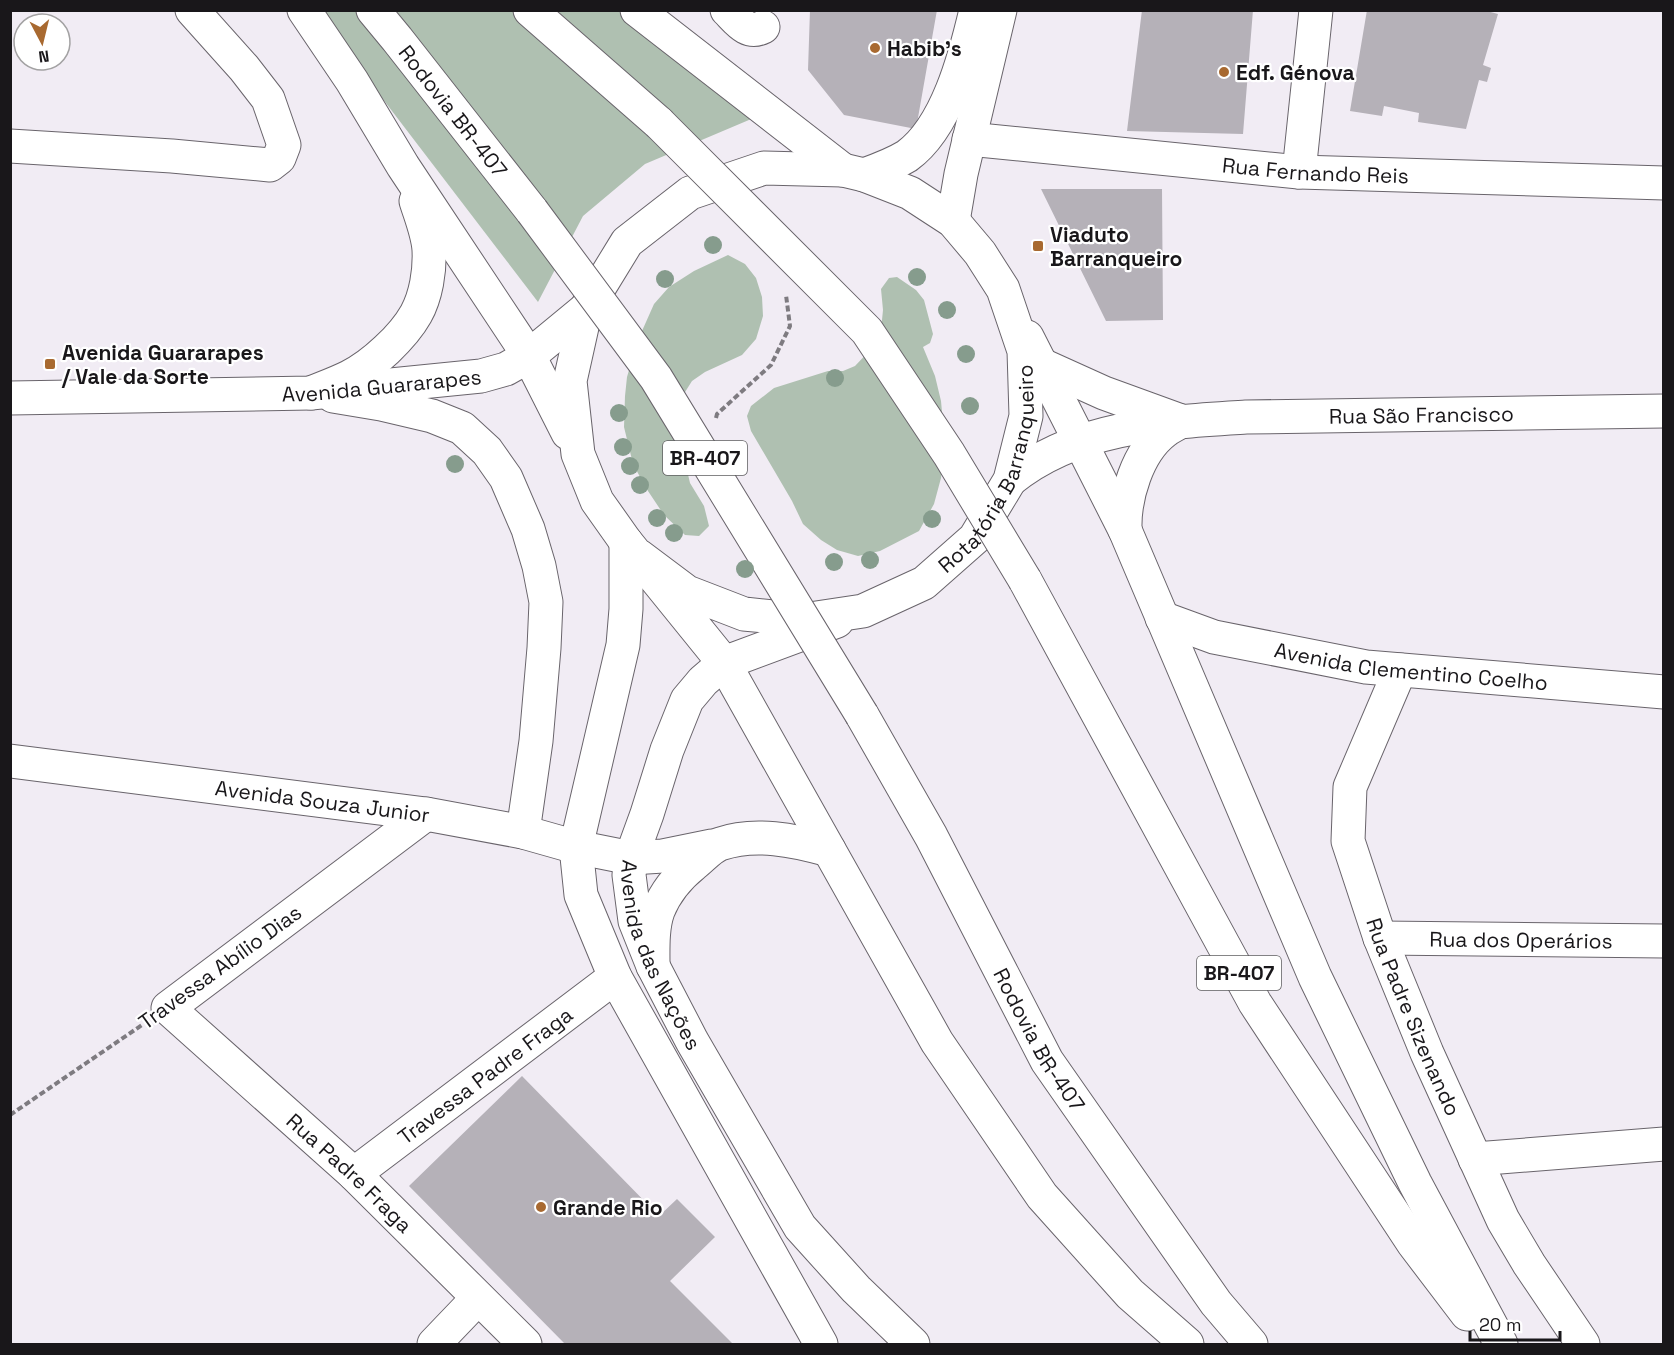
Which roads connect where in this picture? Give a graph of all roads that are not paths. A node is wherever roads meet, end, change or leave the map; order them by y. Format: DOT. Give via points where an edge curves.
graph roads {
  1 [pos="192,10"];
  2 [pos="304,10"];
  3 [pos="373,10"];
  4 [pos="530,10"];
  5 [pos="637,10"];
  6 [pos="727,10"];
  7 [pos="976,10"];
  8 [pos="1000,10"];
  9 [pos="1316,10"];
  10 [pos="763,27"];
  11 [pos="969,139"];
  12 [pos="10,146"];
  13 [pos="403,166"];
  14 [pos="854,172"];
  15 [pos="1299,172"];
  16 [pos="1664,183"];
  17 [pos="953,221"];
  18 [pos="1003,289"];
  19 [pos="586,309"];
  20 [pos="530,356"];
  21 [pos="1042,365"];
  22 [pos="310,393"];
  23 [pos="10,398"];
  24 [pos="1664,411"];
  25 [pos="1181,421"];
  26 [pos="1079,442"];
  27 [pos="578,454"];
  28 [pos="1010,480"];
  29 [pos="1125,530"];
  30 [pos="633,549"];
  31 [pos="863,611"];
  32 [pos="1162,618"];
  33 [pos="724,663"];
  34 [pos="1400,670"];
  35 [pos="1664,692"];
  36 [pos="10,761"];
  37 [pos="426,814"];
  38 [pos="523,832"];
  39 [pos="717,845"];
  40 [pos="576,847"];
  41 [pos="829,850"];
  42 [pos="631,858"];
  43 [pos="1380,938"];
  44 [pos="1664,940"];
  45 [pos="653,966"];
  46 [pos="615,977"];
  47 [pos="168,1008"];
  48 [pos="1664,1144"];
  49 [pos="1475,1159"];
  50 [pos="354,1174"];
  51 [pos="800,1227"];
  52 [pos="764,1244"];
  53 [pos="478,1298"];
  54 [pos="434,1344"];
  55 [pos="525,1344"];
  56 [pos="821,1344"];
  57 [pos="914,1344"];
  58 [pos="1187,1344"];
  59 [pos="1251,1344"];
  60 [pos="1490,1344"];
  61 [pos="1501,1344"];
  62 [pos="1583,1344"];
  1 -- 12 [label="main road" via="268,99 284,145 279,158 270,165"];
  2 -- 13 [label="main road"];
  3 -- 59 [label="main road, Rodovia BR-407 / BR-407, bridge" via="532,211 656,378 862,715 931,836 1047,1060 1216,1303"];
  4 -- 60 [label="main road, BR-407, bridge" via="659,123 867,331 950,454 1025,580 1255,1004 1413,1243"];
  5 -- 14 [label="main road"];
  6 -- 10 [label="main road" via="750,30"];
  7 -- 14 [label="main road" via="955,82 926,139 906,156 878,170"];
  8 -- 11 [label="main road"];
  9 -- 15 [label="main road"];
  11 -- 15 [label="main road, Rua Fernando Reis"];
  11 -- 17 [label="main road"];
  13 -- 20 [label="main road"];
  13 -- 22 [label="main road" via="424,223 429,251 426,285 416,313 400,336 376,359 351,376"];
  14 -- 17 [label="main road, Rotatória Barranqueiro" via="909,193"];
  14 -- 19 [label="main road, Rotatória Barranqueiro" via="764,168 690,193 627,242"];
  15 -- 16 [label="main road, Rua Fernando Reis"];
  17 -- 18 [label="main road, Rotatória Barranqueiro"];
  18 -- 21 [label="main road"];
  18 -- 28 [label="main road, Rotatória Barranqueiro" via="1024,351 1026,416"];
  19 -- 20 [label="main road, Avenida Guararapes"];
  19 -- 27 [label="main road, Rotatória Barranqueiro" via="570,381"];
  20 -- 22 [label="main road, Avenida Guararapes" via="481,376"];
  20 -- 27 [label="main road"];
  21 -- 25 [label="main road"];
  21 -- 26 [label="main road"];
  22 -- 23 [label="main road, Avenida Guararapes"];
  22 -- 38 [label="main road" via="391,406 462,428 487,451 506,478 528,529 546,602 537,741"];
  24 -- 25 [label="main road, Rua São Francisco"];
  25 -- 26 [label="main road, Rua São Francisco"];
  25 -- 29 [label="main road" via="1155,442 1136,472 1126,500"];
  26 -- 28 [label="main road, Rua São Francisco" via="1025,467"];
  26 -- 29 [label="main road"];
  27 -- 30 [label="main road, Rotatória Barranqueiro" via="597,501"];
  28 -- 31 [label="main road, Rotatória Barranqueiro" via="975,538 924,583"];
  29 -- 32 [label="main road"];
  30 -- 31 [label="main road, Rotatória Barranqueiro" via="687,592 744,614 803,620"];
  30 -- 33 [label="main road"];
  30 -- 40 [label="main road, Avenida das Nações" via="623,645"];
  31 -- 33 [label="main road, Avenida das Nações"];
  32 -- 34 [label="main road, Avenida Clementino Coelho" via="1214,637"];
  32 -- 61 [label="main road" via="1315,977 1415,1183"];
  33 -- 41 [label="main road"];
  33 -- 42 [label="main road, Avenida das Nações" via="687,700"];
  34 -- 35 [label="main road, Avenida Clementino Coelho"];
  34 -- 43 [label="main road, Rua Padre Sizenando" via="1350,787 1348,841"];
  36 -- 37 [label="main road, Avenida Souza Junior"];
  37 -- 38 [label="main road, Avenida Souza Junior"];
  37 -- 47 [label="main road, Travessa Abílio Dias"];
  38 -- 40 [label="main road, Avenida Souza Junior"];
  39 -- 41 [label="main road, Avenida Souza Junior" via="759,838"];
  39 -- 42 [label="main road, Avenida Souza Junior"];
  39 -- 45 [label="main road" via="682,873 658,910"];
  40 -- 42 [label="main road, Avenida Souza Junior"];
  40 -- 46 [label="main road, Avenida das Nações" via="581,895"];
  41 -- 58 [label="main road" via="937,1042 1042,1196 1130,1294"];
  42 -- 45 [label="main road, Avenida das Nações" via="628,875 635,921"];
  43 -- 44 [label="main road, Rua dos Operários"];
  43 -- 49 [label="main road, Rua Padre Sizenando"];
  45 -- 51 [label="main road, Avenida das Nações"];
  46 -- 50 [label="main road, Travessa Padre Fraga"];
  46 -- 52 [label="main road, Avenida das Nações"];
  47 -- 50 [label="main road, Rua Padre Fraga"];
  48 -- 49 [label="main road"];
  49 -- 62 [label="main road, Rua Padre Sizenando" via="1503,1220"];
  50 -- 53 [label="main road, Rua Padre Fraga"];
  51 -- 52 [label="main road"];
  51 -- 57 [label="main road, Avenida das Nações" via="856,1289"];
  52 -- 56 [label="main road, Avenida das Nações"];
  53 -- 54 [label="main road"];
  53 -- 55 [label="main road, Rua Padre Fraga"];
}
